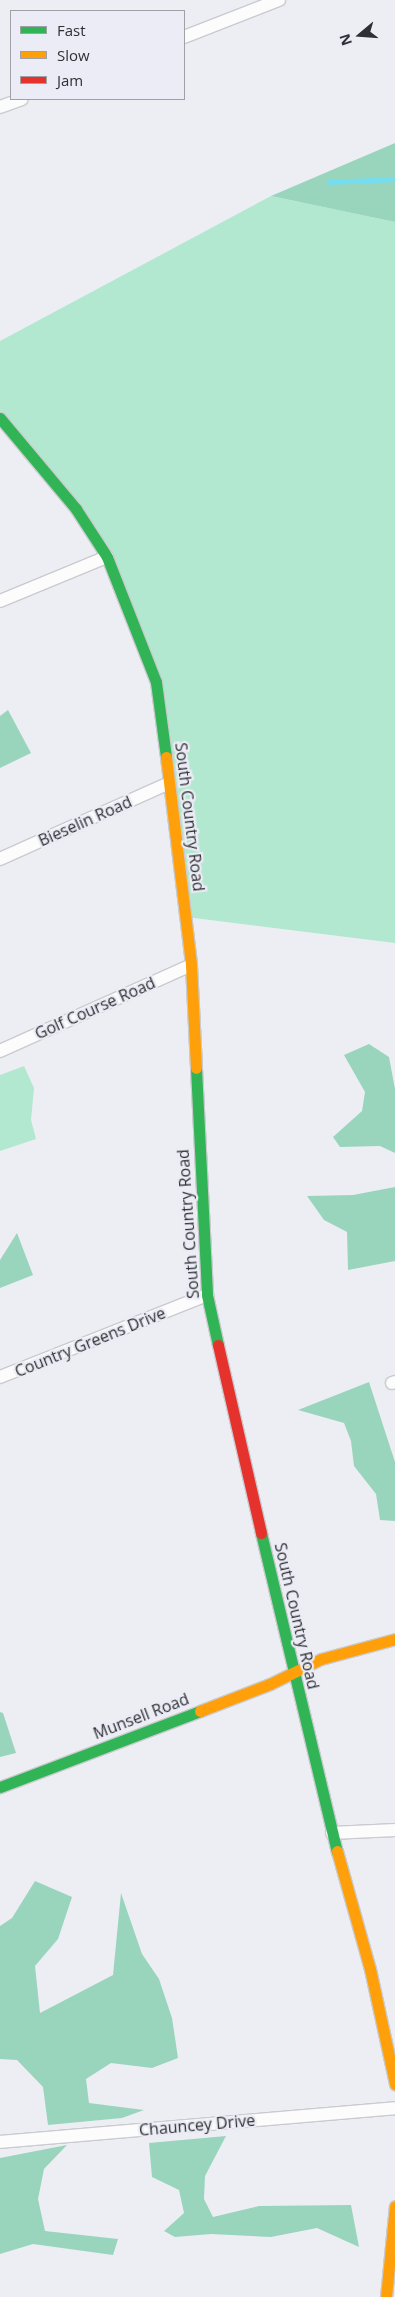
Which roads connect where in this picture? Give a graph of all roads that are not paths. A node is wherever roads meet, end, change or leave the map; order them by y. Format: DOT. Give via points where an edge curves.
graph roads {
  1 [pos="279,0"];
  2 [pos="185,37"];
  3 [pos="19,100"];
  4 [pos="0,107"];
  5 [pos="0,418"];
  6 [pos="106,557"];
  7 [pos="0,602"];
  8 [pos="169,783"];
  9 [pos="0,859"];
  10 [pos="191,965"];
  11 [pos="0,1051"];
  12 [pos="207,1295"];
  13 [pos="0,1377"];
  14 [pos="395,1638"];
  15 [pos="293,1672"];
  16 [pos="0,1787"];
  17 [pos="395,1830"];
  18 [pos="332,1833"];
  19 [pos="395,2084"];
  20 [pos="395,2108"];
  21 [pos="0,2142"];
  22 [pos="395,2206"];
  23 [pos="386,2297"];
  1 -- 2 [label="street"];
  3 -- 4 [label="street"];
  5 -- 6 [label="main road, South Country Road" via="76,509"];
  6 -- 7 [label="street"];
  6 -- 8 [label="main road, South Country Road" via="156,682"];
  8 -- 9 [label="street, Bieselin Road"];
  8 -- 10 [label="main road, South Country Road"];
  10 -- 11 [label="street, Golf Course Road"];
  10 -- 12 [label="main road, South Country Road"];
  12 -- 13 [label="street, Country Greens Drive"];
  12 -- 15 [label="main road, South Country Road"];
  14 -- 15 [label="main road, Munsell Road" via="321,1659"];
  15 -- 16 [label="main road, Munsell Road" via="270,1684"];
  15 -- 18 [label="main road, South Country Road"];
  17 -- 18 [label="street"];
  18 -- 19 [label="main road, South Country Road" via="370,1969"];
  20 -- 21 [label="street, Chauncey Drive"];
  22 -- 23 [label="main road"];
}
